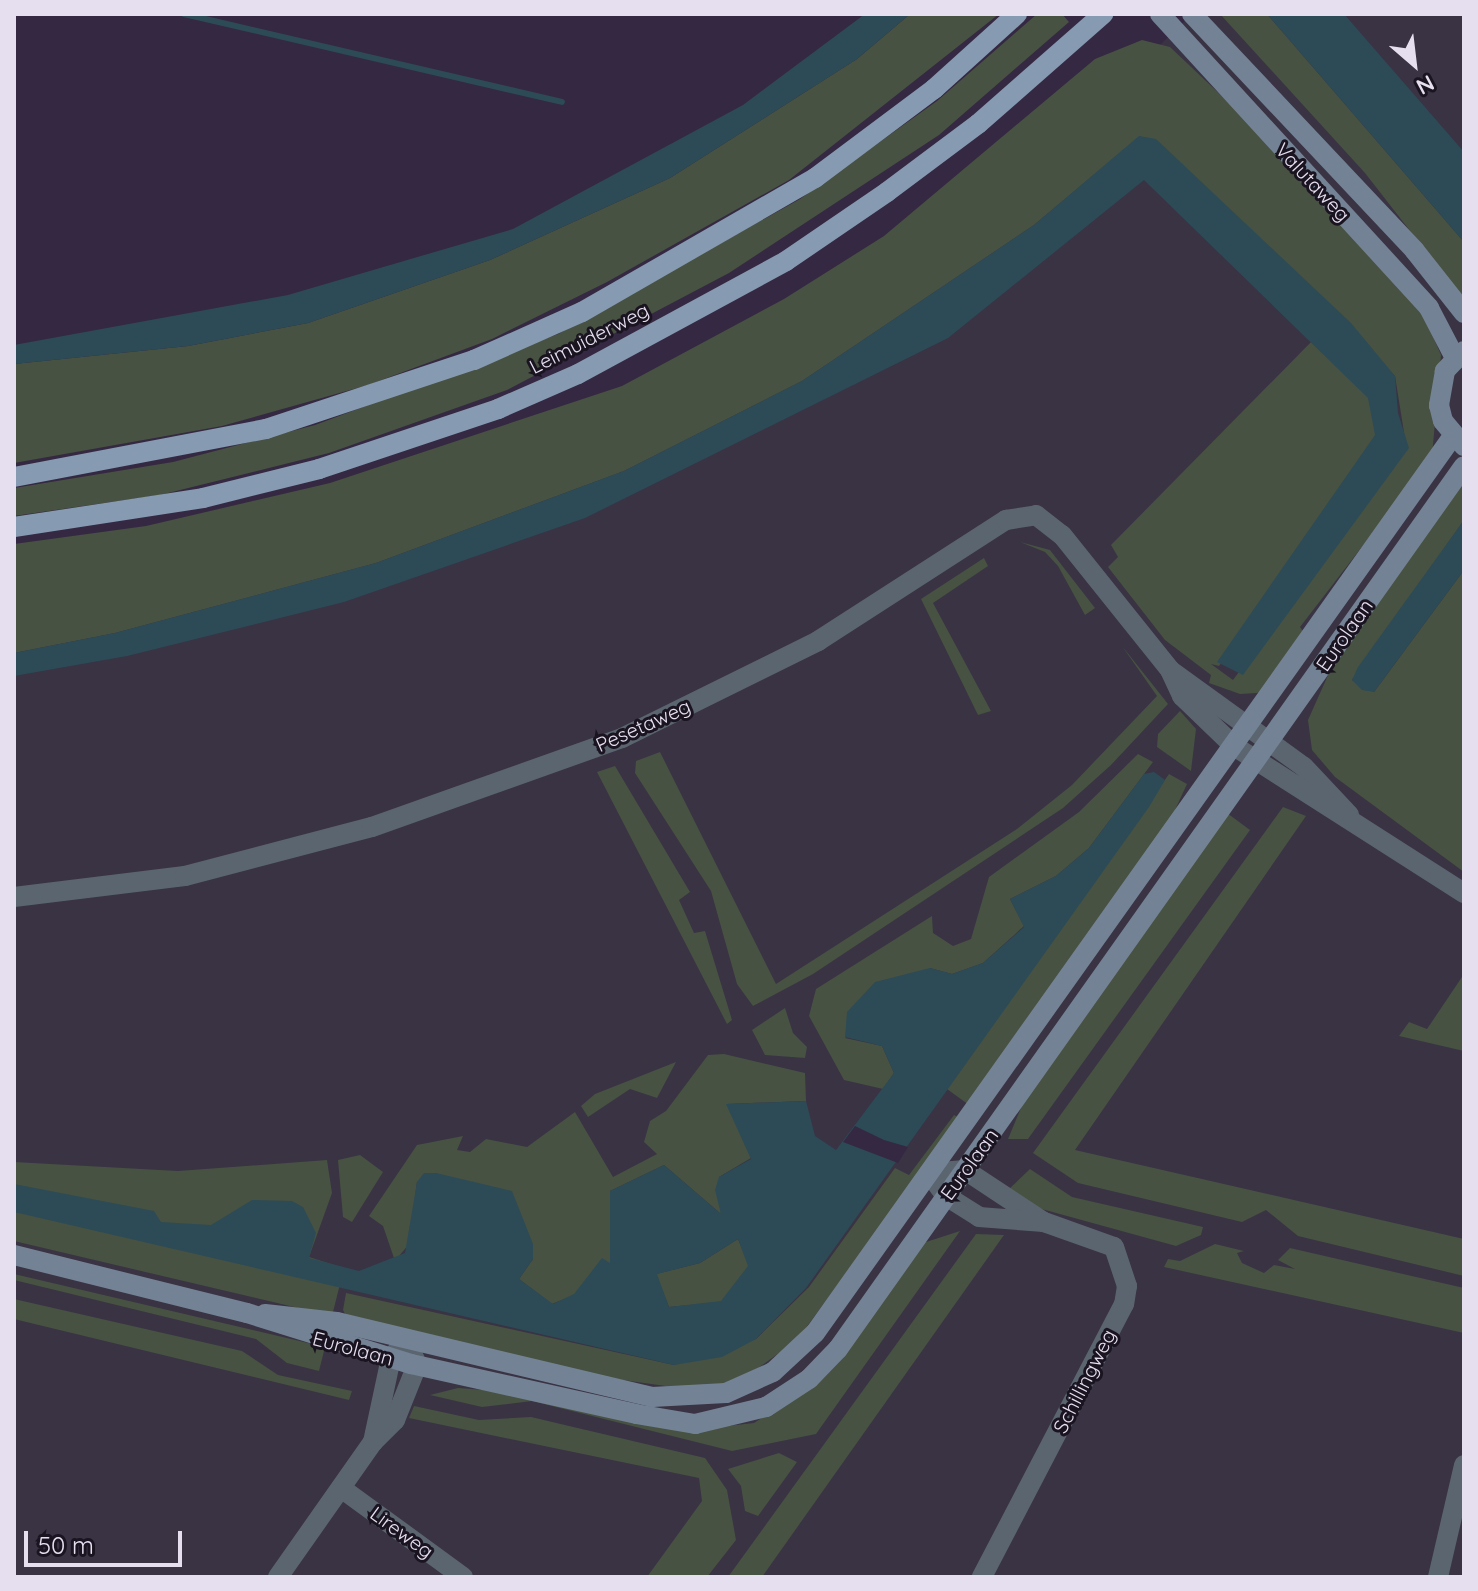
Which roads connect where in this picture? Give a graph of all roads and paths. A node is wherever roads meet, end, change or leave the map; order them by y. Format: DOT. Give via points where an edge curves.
graph roads {
  1 [pos="1017,14"];
  2 [pos="1103,14"];
  3 [pos="1160,14"];
  4 [pos="1192,14"];
  5 [pos="1464,313"];
  6 [pos="1459,354"];
  7 [pos="1458,441"];
  8 [pos="1464,466"];
  9 [pos="14,477"];
  10 [pos="14,527"];
  11 [pos="1170,670"];
  12 [pos="1249,726"];
  13 [pos="1270,741"];
  14 [pos="1234,746"];
  15 [pos="1256,761"];
  16 [pos="1351,817"];
  17 [pos="1464,893"];
  18 [pos="14,897"];
  19 [pos="965,1170"];
  20 [pos="929,1173"];
  21 [pos="946,1196"];
  22 [pos="1044,1222"];
  23 [pos="17,1258"];
  24 [pos="247,1313"];
  25 [pos="407,1340"];
  26 [pos="391,1358"];
  27 [pos="417,1365"];
  28 [pos="373,1442"];
  29 [pos="1464,1465"];
  30 [pos="341,1488"];
  31 [pos="278,1577"];
  32 [pos="463,1577"];
  33 [pos="982,1577"];
  34 [pos="1438,1577"];
  1 -- 9 [label="main road, Leimuiderweg" via="934,89 815,178 582,312 474,360 266,429 139,458"];
  2 -- 10 [label="main road, Leimuiderweg" via="978,124 887,192 786,261 578,374 498,409 319,469 203,498"];
  3 -- 6 [label="main road, Valutaweg" via="1429,308"];
  4 -- 5 [label="main road, Valutaweg" via="1415,251"];
  6 -- 7 [label="main road" via="1439,388 1443,421"];
  7 -- 12 [label="main road, Eurolaan"];
  8 -- 13 [label="main road, Eurolaan"];
  11 -- 12 [label="street, Pesetaweg"];
  11 -- 14 [label="street, Pesetaweg" via="1182,696"];
  11 -- 18 [label="street, Pesetaweg" via="1062,535 1036,515 1006,520 818,641 622,738 358,831 185,876"];
  12 -- 13 [label="street, Pesetaweg"];
  12 -- 14 [label="main road, Eurolaan"];
  13 -- 15 [label="main road, Eurolaan"];
  13 -- 16 [label="street, Pesetaweg" via="1328,787"];
  14 -- 15 [label="street, Pesetaweg"];
  14 -- 20 [label="main road, Eurolaan"];
  15 -- 16 [label="street, Pesetaweg" via="1316,802"];
  15 -- 19 [label="main road, Eurolaan"];
  16 -- 17 [label="street"];
  19 -- 20 [label="street"];
  19 -- 21 [label="main road, Eurolaan"];
  19 -- 22 [label="street, Schillingweg"];
  20 -- 21 [label="street, Schillingweg"];
  20 -- 25 [label="main road, Eurolaan" via="815,1333 773,1372 726,1393 652,1397"];
  21 -- 22 [label="street, Schillingweg" via="979,1217"];
  21 -- 27 [label="main road, Eurolaan" via="825,1363 788,1393 746,1415 695,1424 669,1421"];
  22 -- 33 [label="street, Schillingweg" via="1114,1247 1127,1286 1124,1304"];
  23 -- 24 [label="main road, Eurolaan"];
  24 -- 25 [label="main road, Eurolaan" via="337,1322"];
  24 -- 26 [label="main road, Eurolaan"];
  25 -- 26 [label="street"];
  25 -- 27 [label="street"];
  26 -- 27 [label="main road, Eurolaan"];
  26 -- 28 [label="street"];
  27 -- 28 [label="street" via="395,1420"];
  28 -- 30 [label="street"];
  29 -- 34 [label="street"];
  30 -- 31 [label="street"];
  30 -- 32 [label="street, Lireweg"];
}
